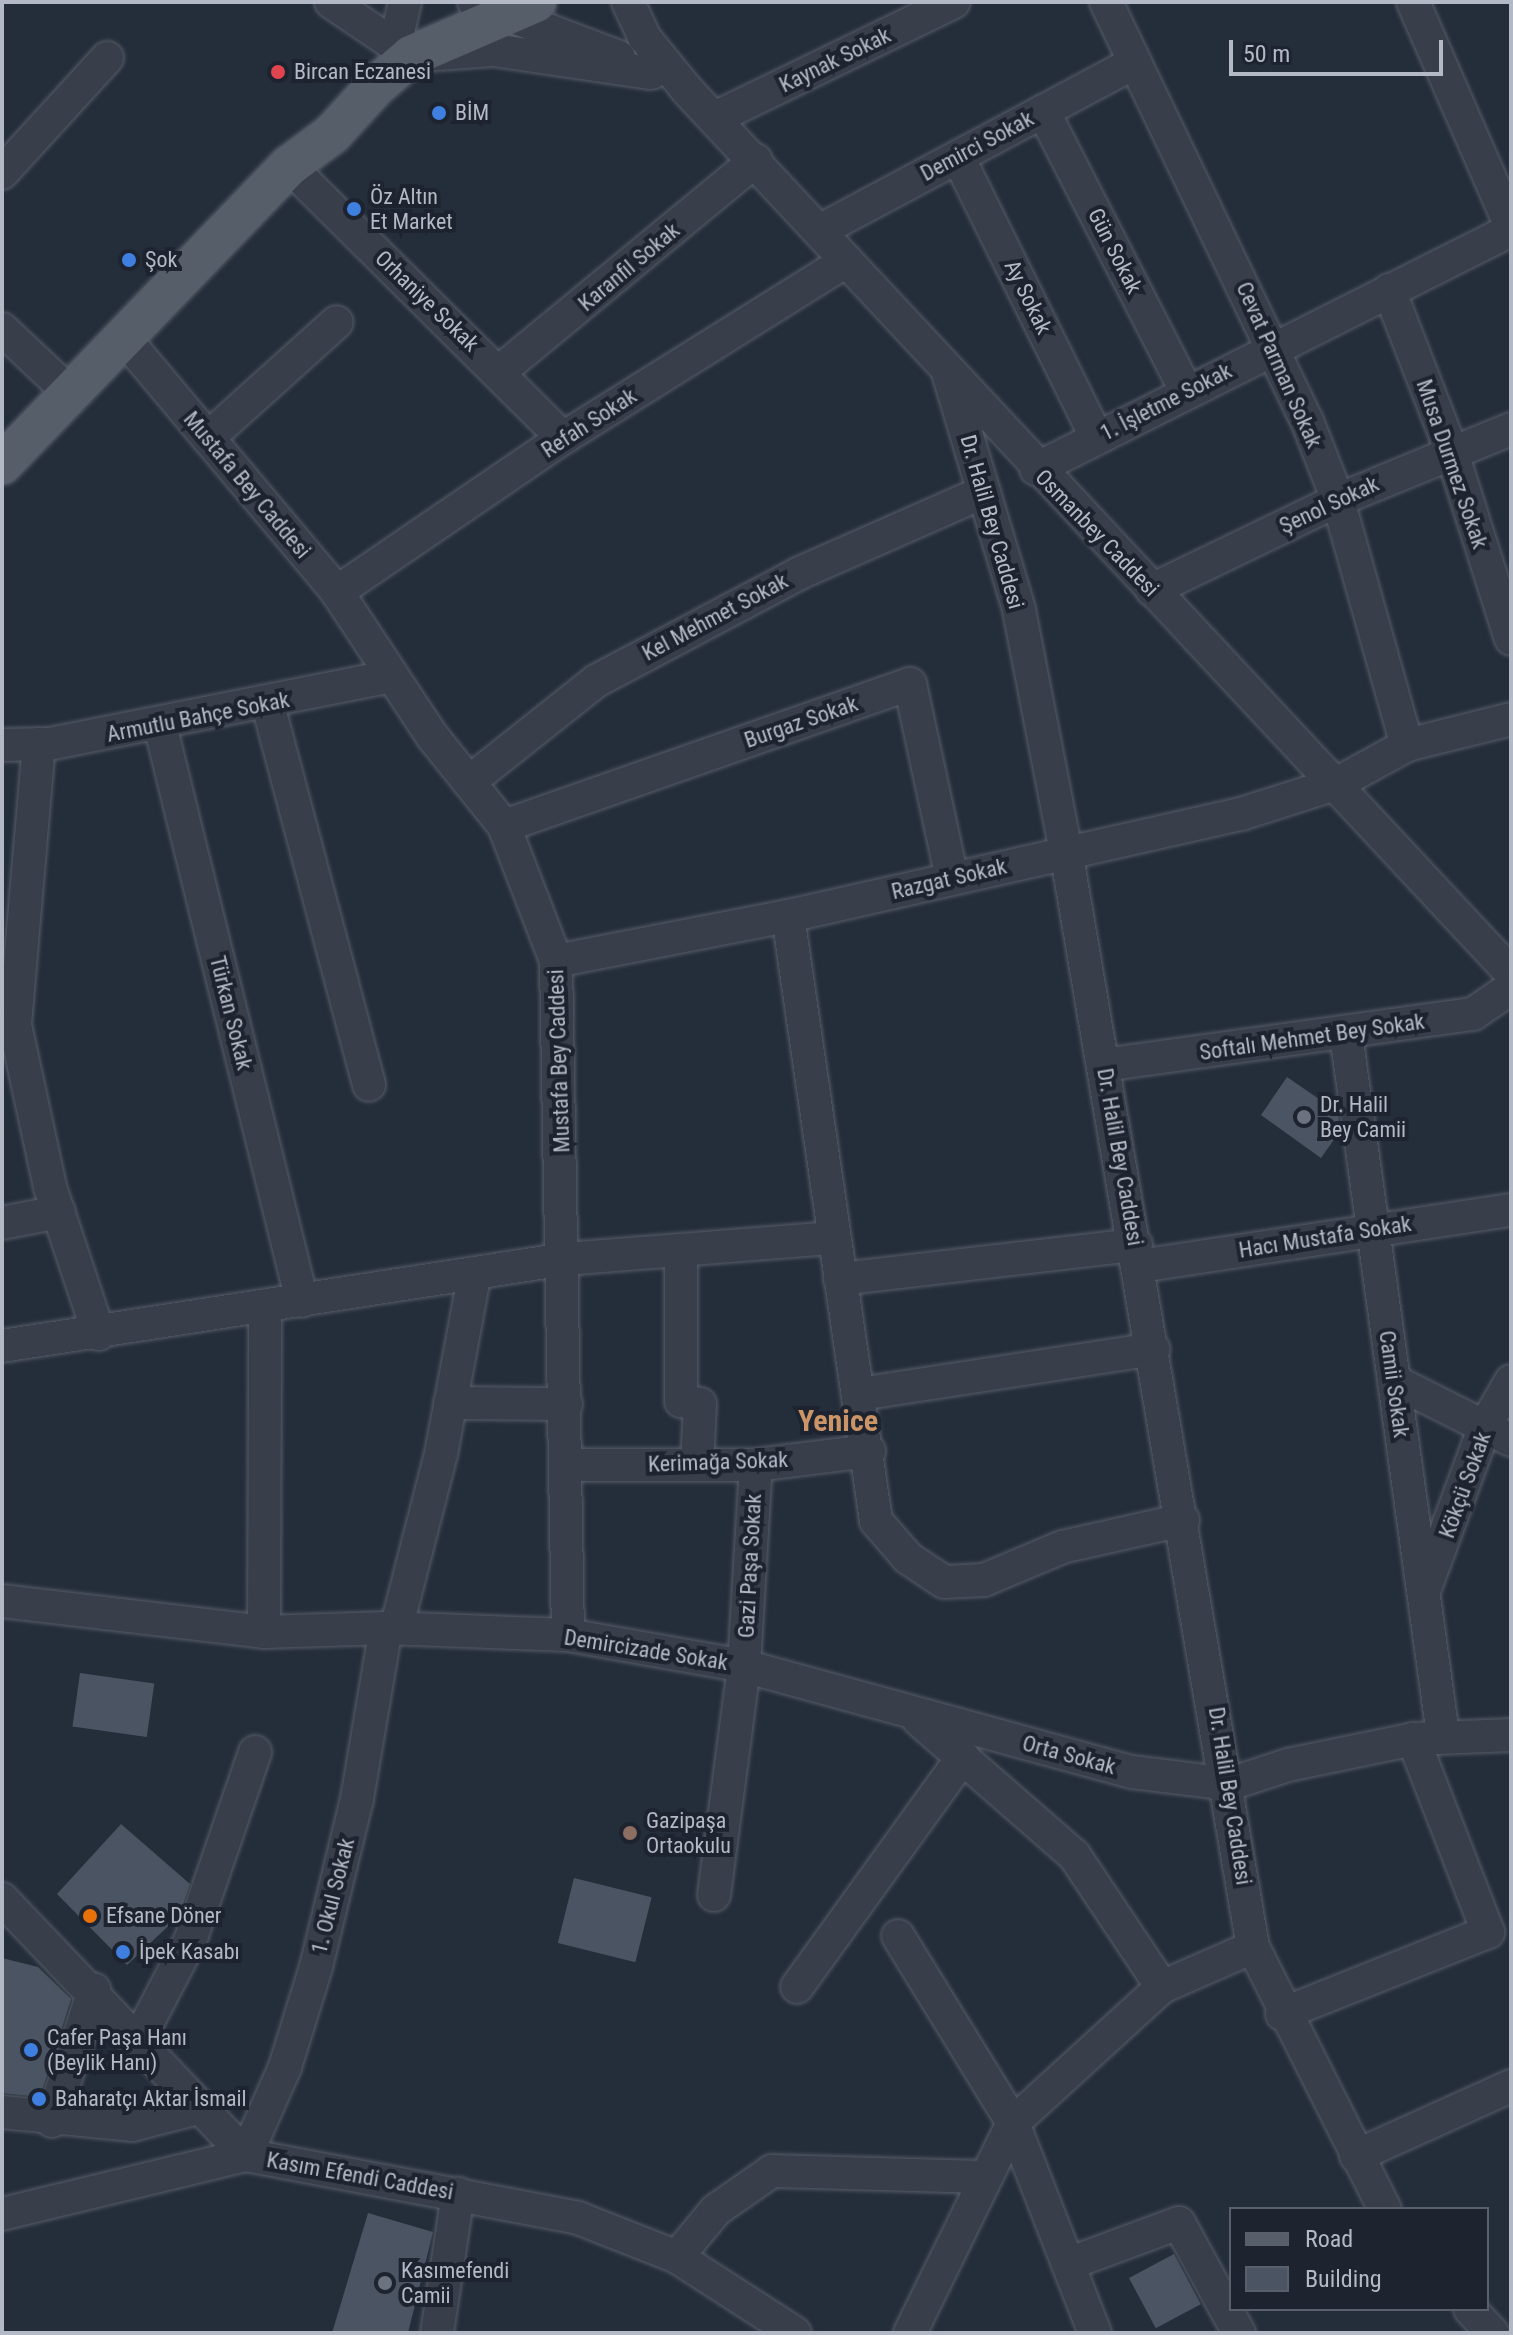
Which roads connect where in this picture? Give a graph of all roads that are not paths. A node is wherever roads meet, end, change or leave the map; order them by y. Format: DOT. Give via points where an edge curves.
graph roads {
  1 [pos="331,2"];
  2 [pos="405,2"];
  3 [pos="628,2"];
  4 [pos="954,2"];
  5 [pos="1106,2"];
  6 [pos="1413,2"];
  7 [pos="491,15"];
  8 [pos="403,51"];
  9 [pos="107,58"];
  10 [pos="1135,62"];
  11 [pos="687,90"];
  12 [pos="1043,111"];
  13 [pos="717,117"];
  14 [pos="958,157"];
  15 [pos="756,160"];
  16 [pos="289,166"];
  17 [pos="2,173"];
  18 [pos="1511,228"];
  19 [pos="819,231"];
  20 [pos="846,261"];
  21 [pos="1389,290"];
  22 [pos="337,322"];
  23 [pos="2,329"];
  24 [pos="125,339"];
  25 [pos="1273,346"];
  26 [pos="499,372"];
  27 [pos="949,376"];
  28 [pos="1186,391"];
  29 [pos="70,393"];
  30 [pos="1511,429"];
  31 [pos="208,438"];
  32 [pos="563,438"];
  33 [pos="1097,438"];
  34 [pos="1451,450"];
  35 [pos="7,462"];
  36 [pos="1036,469"];
  37 [pos="984,492"];
  38 [pos="1338,500"];
  39 [pos="1152,590"];
  40 [pos="337,592"];
  41 [pos="1511,639"];
  42 [pos="392,676"];
  43 [pos="268,705"];
  44 [pos="1511,719"];
  45 [pos="160,725"];
  46 [pos="39,744"];
  47 [pos="2,745"];
  48 [pos="1407,745"];
  49 [pos="469,782"];
  50 [pos="1338,783"];
  51 [pos="504,826"];
  52 [pos="1066,851"];
  53 [pos="952,878"];
  54 [pos="788,916"];
  55 [pos="556,961"];
  56 [pos="1511,973"];
  57 [pos="1511,988"];
  58 [pos="8,1026"];
  59 [pos="1346,1034"];
  60 [pos="1104,1065"];
  61 [pos="369,1085"];
  62 [pos="1511,1210"];
  63 [pos="59,1212"];
  64 [pos="2,1223"];
  65 [pos="1374,1229"];
  66 [pos="833,1238"];
  67 [pos="681,1250"];
  68 [pos="1138,1255"];
  69 [pos="565,1259"];
  70 [pos="475,1273"];
  71 [pos="840,1279"];
  72 [pos="302,1301"];
  73 [pos="265,1307"];
  74 [pos="99,1334"];
  75 [pos="2,1346"];
  76 [pos="1154,1349"];
  77 [pos="1394,1381"];
  78 [pos="1511,1381"];
  79 [pos="860,1394"];
  80 [pos="450,1403"];
  81 [pos="566,1404"];
  82 [pos="1498,1433"];
  83 [pos="869,1451"];
  84 [pos="567,1465"];
  85 [pos="697,1465"];
  86 [pos="756,1465"];
  87 [pos="1183,1520"];
  88 [pos="1424,1591"];
  89 [pos="2,1601"];
  90 [pos="391,1628"];
  91 [pos="264,1632"];
  92 [pos="568,1635"];
  93 [pos="744,1666"];
  94 [pos="911,1713"];
  95 [pos="1511,1735"];
  96 [pos="1428,1737"];
  97 [pos="255,1752"];
  98 [pos="963,1757"];
  99 [pos="1230,1784"];
  100 [pos="714,1895"];
  101 [pos="2,1899"];
  102 [pos="898,1936"];
  103 [pos="1253,1947"];
  104 [pos="797,1987"];
  105 [pos="1162,1987"];
  106 [pos="94,1990"];
  107 [pos="1282,2014"];
  108 [pos="140,2037"];
  109 [pos="1511,2086"];
  110 [pos="198,2108"];
  111 [pos="2,2112"];
  112 [pos="52,2121"];
  113 [pos="1013,2123"];
  114 [pos="246,2155"];
  115 [pos="1356,2156"];
  116 [pos="985,2177"];
  117 [pos="458,2194"];
  118 [pos="1384,2207"];
  119 [pos="2,2214"];
  120 [pos="677,2257"];
  121 [pos="1068,2264"];
  122 [pos="1472,2311"];
  123 [pos="437,2333"];
  124 [pos="795,2333"];
  125 [pos="910,2333"];
  126 [pos="1095,2333"];
  127 [pos="1239,2333"];
  128 [pos="1492,2333"];
  1 -- 8 [label="street"];
  2 -- 8 [label="street"];
  3 -- 11 [label="street" via="644,37"];
  4 -- 13 [label="street, Kaynak Sokak"];
  5 -- 10 [label="street, Cevat Parman Sokak"];
  6 -- 18 [label="street"];
  7 -- 8 [label="main road"];
  7 -- 11 [label="street"];
  8 -- 16 [label="main road" via="316,123"];
  9 -- 17 [label="street"];
  10 -- 12 [label="street, Demirci Sokak"];
  10 -- 25 [label="street, Cevat Parman Sokak"];
  11 -- 13 [label="street, Osmanbey Caddesi"];
  12 -- 14 [label="street, Demirci Sokak"];
  12 -- 28 [label="street, Gün Sokak"];
  13 -- 15 [label="street, Osmanbey Caddesi"];
  14 -- 19 [label="street, Demirci Sokak"];
  14 -- 33 [label="street, Ay Sokak"];
  15 -- 19 [label="street, Osmanbey Caddesi"];
  15 -- 26 [label="street, Karanfil Sokak"];
  16 -- 24 [label="main road"];
  16 -- 26 [label="street, Orhaniye Sokak"];
  18 -- 21 [label="street, 1. İşletme Sokak"];
  19 -- 20 [label="street, Osmanbey Caddesi"];
  20 -- 27 [label="street, Osmanbey Caddesi"];
  20 -- 32 [label="street, Refah Sokak"];
  21 -- 25 [label="street, 1. İşletme Sokak"];
  21 -- 34 [label="street, Musa Durmez Sokak"];
  22 -- 31 [label="street"];
  23 -- 29 [label="street"];
  24 -- 29 [label="main road"];
  24 -- 31 [label="street, Mustafa Bey Caddesi"];
  25 -- 28 [label="street, 1. İşletme Sokak"];
  25 -- 38 [label="street, Cevat Parman Sokak"];
  26 -- 32 [label="street, Orhaniye Sokak"];
  27 -- 36 [label="street, Osmanbey Caddesi"];
  27 -- 37 [label="street, Dr. Halil Bey Caddesi"];
  28 -- 33 [label="street, 1. İşletme Sokak"];
  29 -- 35 [label="main road"];
  30 -- 34 [label="street, Şenol Sokak"];
  31 -- 40 [label="street, Mustafa Bey Caddesi"];
  32 -- 40 [label="street, Refah Sokak"];
  33 -- 36 [label="street, 1. İşletme Sokak"];
  34 -- 38 [label="street, Şenol Sokak"];
  34 -- 41 [label="street, Musa Durmez Sokak"];
  36 -- 39 [label="street, Osmanbey Caddesi"];
  37 -- 49 [label="street, Kel Mehmet Sokak" via="800,573 596,681"];
  37 -- 52 [label="street, Dr. Halil Bey Caddesi" via="1019,610"];
  38 -- 39 [label="street, Şenol Sokak"];
  38 -- 48 [label="street, Cevat Parman Sokak"];
  39 -- 50 [label="street, Osmanbey Caddesi"];
  40 -- 42 [label="street, Mustafa Bey Caddesi"];
  42 -- 43 [label="street, Armutlu Bahçe Sokak"];
  42 -- 49 [label="street, Mustafa Bey Caddesi"];
  43 -- 45 [label="street, Armutlu Bahçe Sokak"];
  43 -- 61 [label="street"];
  44 -- 48 [label="street, Razgat Sokak"];
  45 -- 46 [label="street, Armutlu Bahçe Sokak"];
  45 -- 72 [label="street, Türkan Sokak"];
  46 -- 47 [label="street, Armutlu Bahçe Sokak"];
  46 -- 58 [label="street"];
  48 -- 50 [label="street, Razgat Sokak"];
  49 -- 51 [label="street, Mustafa Bey Caddesi"];
  50 -- 52 [label="street, Razgat Sokak" via="1241,814"];
  50 -- 56 [label="street, Osmanbey Caddesi"];
  51 -- 53 [label="street, Burgaz Sokak" via="910,684"];
  51 -- 55 [label="street, Mustafa Bey Caddesi"];
  52 -- 53 [label="street, Razgat Sokak"];
  52 -- 60 [label="street, Dr. Halil Bey Caddesi"];
  53 -- 54 [label="street, Razgat Sokak"];
  54 -- 55 [label="street, Razgat Sokak"];
  54 -- 66 [label="street"];
  55 -- 69 [label="street, Mustafa Bey Caddesi"];
  57 -- 59 [label="street, Softalı Mehmet Bey Sokak" via="1473,1014"];
  58 -- 63 [label="street"];
  59 -- 60 [label="street, Softalı Mehmet Bey Sokak"];
  59 -- 65 [label="street, Camii Sokak"];
  60 -- 68 [label="street, Dr. Halil Bey Caddesi"];
  62 -- 65 [label="street, Hacı Mustafa Sokak"];
  63 -- 64 [label="street"];
  63 -- 74 [label="street"];
  65 -- 68 [label="street, Hacı Mustafa Sokak"];
  65 -- 77 [label="street, Camii Sokak"];
  66 -- 67 [label="street"];
  66 -- 71 [label="street"];
  67 -- 69 [label="street"];
  67 -- 85 [label="street" via="681,1401 700,1404"];
  68 -- 71 [label="street, Hacı Mustafa Sokak"];
  68 -- 76 [label="street, Dr. Halil Bey Caddesi"];
  69 -- 70 [label="street"];
  69 -- 81 [label="street, Mustafa Bey Caddesi"];
  70 -- 72 [label="street"];
  70 -- 80 [label="street, 1. Okul Sokak"];
  71 -- 79 [label="street"];
  72 -- 73 [label="street"];
  73 -- 74 [label="street"];
  73 -- 91 [label="street"];
  74 -- 75 [label="street"];
  76 -- 79 [label="street"];
  76 -- 87 [label="street, Dr. Halil Bey Caddesi"];
  77 -- 82 [label="street"];
  77 -- 88 [label="street, Camii Sokak"];
  78 -- 82 [label="street, Kökçü Sokak"];
  79 -- 83 [label="street"];
  80 -- 81 [label="street"];
  80 -- 90 [label="street, 1. Okul Sokak"];
  81 -- 84 [label="street, Mustafa Bey Caddesi"];
  82 -- 88 [label="street, Kökçü Sokak"];
  83 -- 86 [label="street, Kerimağa Sokak"];
  83 -- 87 [label="street" via="876,1521 908,1558 944,1582 984,1580 1062,1547"];
  84 -- 85 [label="street, Kerimağa Sokak"];
  84 -- 92 [label="street, Mustafa Bey Caddesi"];
  85 -- 86 [label="street, Kerimağa Sokak"];
  86 -- 93 [label="street, Gazi Paşa Sokak"];
  87 -- 99 [label="street, Dr. Halil Bey Caddesi"];
  88 -- 96 [label="street, Camii Sokak"];
  89 -- 91 [label="street, Demircizade Sokak"];
  90 -- 91 [label="street, Demircizade Sokak"];
  90 -- 92 [label="street, Demircizade Sokak"];
  90 -- 114 [label="street, 1. Okul Sokak" via="316,1967 285,2067"];
  92 -- 93 [label="street, Demircizade Sokak"];
  93 -- 94 [label="street, Demircizade Sokak"];
  93 -- 100 [label="street, Gazi Paşa Sokak"];
  94 -- 98 [label="street, Demircizade Sokak"];
  94 -- 99 [label="street, Orta Sokak" via="1132,1772"];
  95 -- 96 [label="street"];
  96 -- 99 [label="street"];
  96 -- 107 [label="street, Camii Sokak" via="1488,1932"];
  97 -- 108 [label="street" via="190,1941"];
  98 -- 104 [label="street"];
  98 -- 105 [label="street, Demircizade Sokak" via="1074,1855"];
  99 -- 103 [label="street, Dr. Halil Bey Caddesi"];
  101 -- 106 [label="street, Kasım Efendi Caddesi"];
  102 -- 113 [label="street"];
  103 -- 105 [label="street"];
  103 -- 107 [label="street, Dr. Halil Bey Caddesi"];
  105 -- 113 [label="street"];
  106 -- 108 [label="street, Kasım Efendi Caddesi"];
  106 -- 112 [label="street"];
  107 -- 115 [label="street, Dr. Halil Bey Caddesi"];
  108 -- 110 [label="street, Kasım Efendi Caddesi"];
  109 -- 115 [label="street"];
  110 -- 112 [label="street" via="132,2125"];
  110 -- 114 [label="street, Kasım Efendi Caddesi"];
  111 -- 112 [label="street"];
  113 -- 116 [label="street"];
  113 -- 121 [label="street"];
  114 -- 117 [label="street, Kasım Efendi Caddesi"];
  114 -- 119 [label="street"];
  115 -- 118 [label="street, Dr. Halil Bey Caddesi"];
  116 -- 120 [label="street" via="772,2171 716,2210"];
  116 -- 125 [label="street"];
  117 -- 120 [label="street, Kasım Efendi Caddesi" via="578,2218"];
  117 -- 123 [label="street"];
  120 -- 124 [label="street, Kasım Efendi Caddesi"];
  121 -- 126 [label="street"];
  121 -- 127 [label="street" via="1179,2223"];
  122 -- 128 [label="street"];
}
